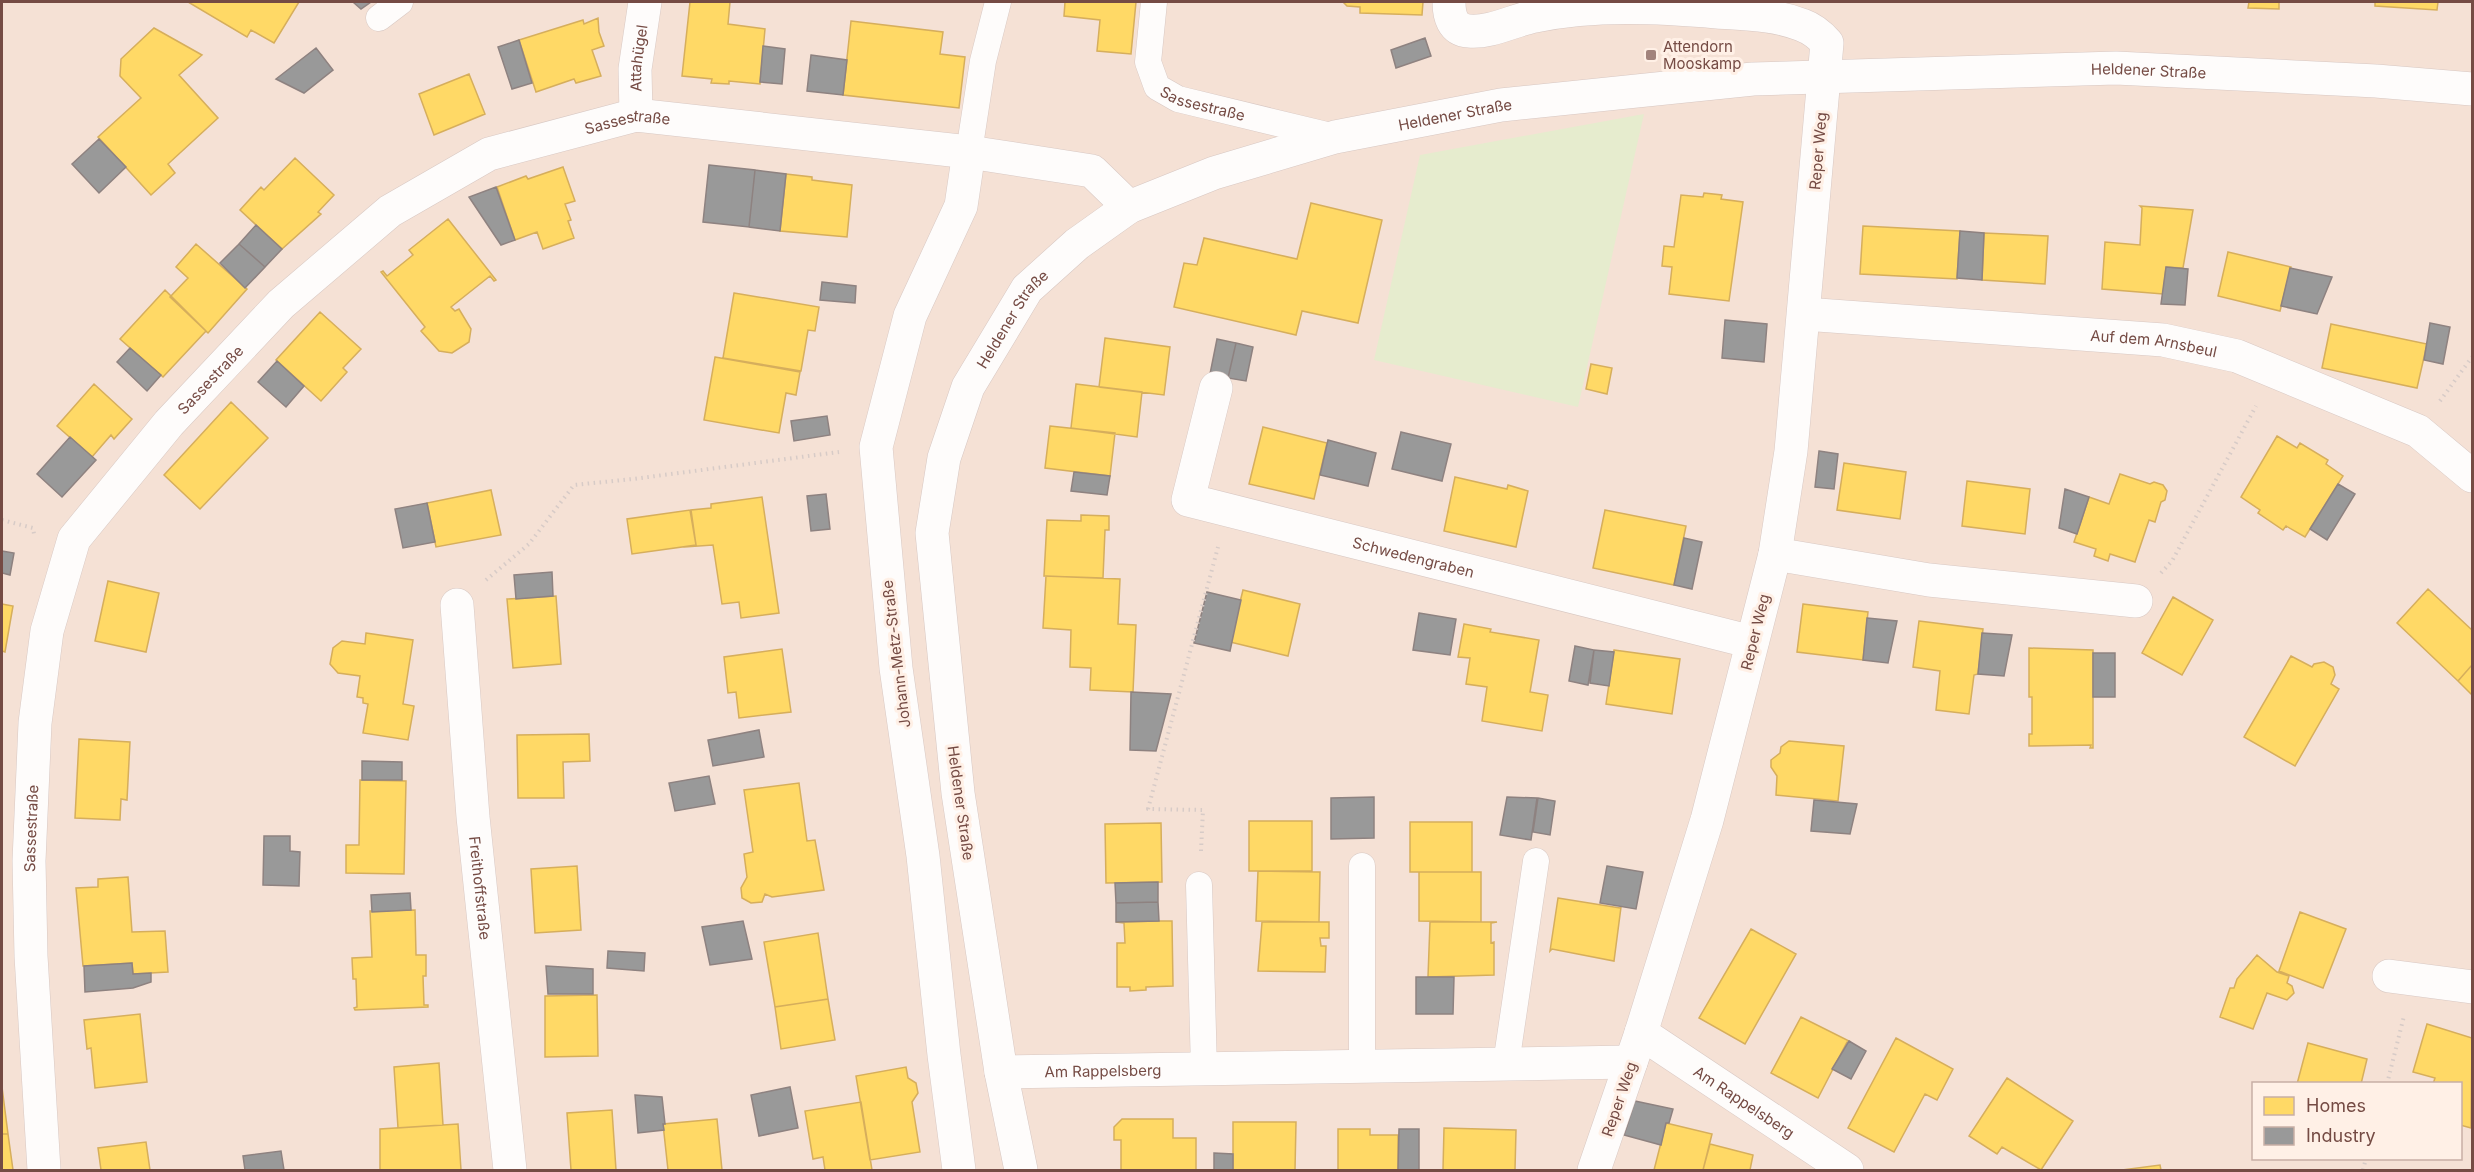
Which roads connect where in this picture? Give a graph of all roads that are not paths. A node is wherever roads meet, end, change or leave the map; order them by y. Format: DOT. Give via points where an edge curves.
graph roads {
  1 [pos="400,2"];
  2 [pos="645,2"];
  3 [pos="998,2"];
  4 [pos="1154,2"];
  5 [pos="1449,2"];
  6 [pos="379,18"];
  7 [pos="1825,76"];
  8 [pos="2472,89"];
  9 [pos="636,116"];
  10 [pos="1335,137"];
  11 [pos="969,152"];
  12 [pos="1129,207"];
  13 [pos="1804,314"];
  14 [pos="1216,388"];
  15 [pos="2472,476"];
  16 [pos="1775,554"];
  17 [pos="2136,601"];
  18 [pos="457,605"];
  19 [pos="1752,642"];
  20 [pos="1536,861"];
  21 [pos="1362,866"];
  22 [pos="1199,885"];
  23 [pos="2402,979"];
  24 [pos="2472,987"];
  25 [pos="1636,1048"];
  26 [pos="1506,1064"];
  27 [pos="1362,1066"];
  28 [pos="1204,1068"];
  29 [pos="1001,1072"];
  30 [pos="44,1170"];
  31 [pos="510,1170"];
  32 [pos="959,1170"];
  33 [pos="1021,1170"];
  34 [pos="1594,1170"];
  35 [pos="1847,1170"];
  1 -- 6 [label="lane"];
  2 -- 9 [label="street, Attahügel" via="635,69"];
  3 -- 11 [label="lane" via="983,61"];
  4 -- 10 [label="lane, Sassestraße" via="1148,63 1157,87 1178,99"];
  5 -- 7 [label="street" via="1449,18 1467,31 1481,31 1534,16 1602,7 1771,16 1803,25 1827,43"];
  7 -- 8 [label="street, Heldener Straße" via="2116,68"];
  7 -- 10 [label="street, Heldener Straße" via="1753,79 1501,105"];
  7 -- 13 [label="street, Reper Weg"];
  9 -- 11 [label="street, Sassestraße"];
  9 -- 30 [label="street, Sassestraße" via="489,154 390,211 273,313 169,423 74,539 47,631 34,735 29,861"];
  10 -- 12 [label="street, Heldener Straße" via="1214,173"];
  11 -- 12 [label="street, Sassestraße" via="1092,171"];
  11 -- 32 [label="street, Johann-Metz-Straße" via="961,206 910,316 876,447 896,668 923,856"];
  12 -- 29 [label="street, Heldener Straße" via="1077,244 1027,289 968,387 944,458 932,533 958,794"];
  13 -- 15 [label="street, Auf dem Arnsbeul" via="2163,340 2237,356 2418,431"];
  13 -- 16 [label="street, Reper Weg" via="1791,451"];
  14 -- 19 [label="street, Schwedengraben" via="1188,500"];
  16 -- 17 [label="street" via="1929,580"];
  16 -- 19 [label="street, Reper Weg"];
  18 -- 31 [label="street, Freithoffstraße" via="473,817"];
  19 -- 25 [label="street, Reper Weg" via="1707,820"];
  20 -- 26 [label="lane"];
  21 -- 27 [label="lane"];
  22 -- 28 [label="lane"];
  23 -- 24 [label="street"];
  25 -- 26 [label="street, Am Rappelsberg"];
  25 -- 34 [label="street, Reper Weg"];
  25 -- 35 [label="street, Am Rappelsberg"];
  26 -- 27 [label="street, Am Rappelsberg"];
  27 -- 28 [label="street, Am Rappelsberg"];
  28 -- 29 [label="street, Am Rappelsberg"];
  29 -- 33 [label="street, Heldener Straße"];
}
